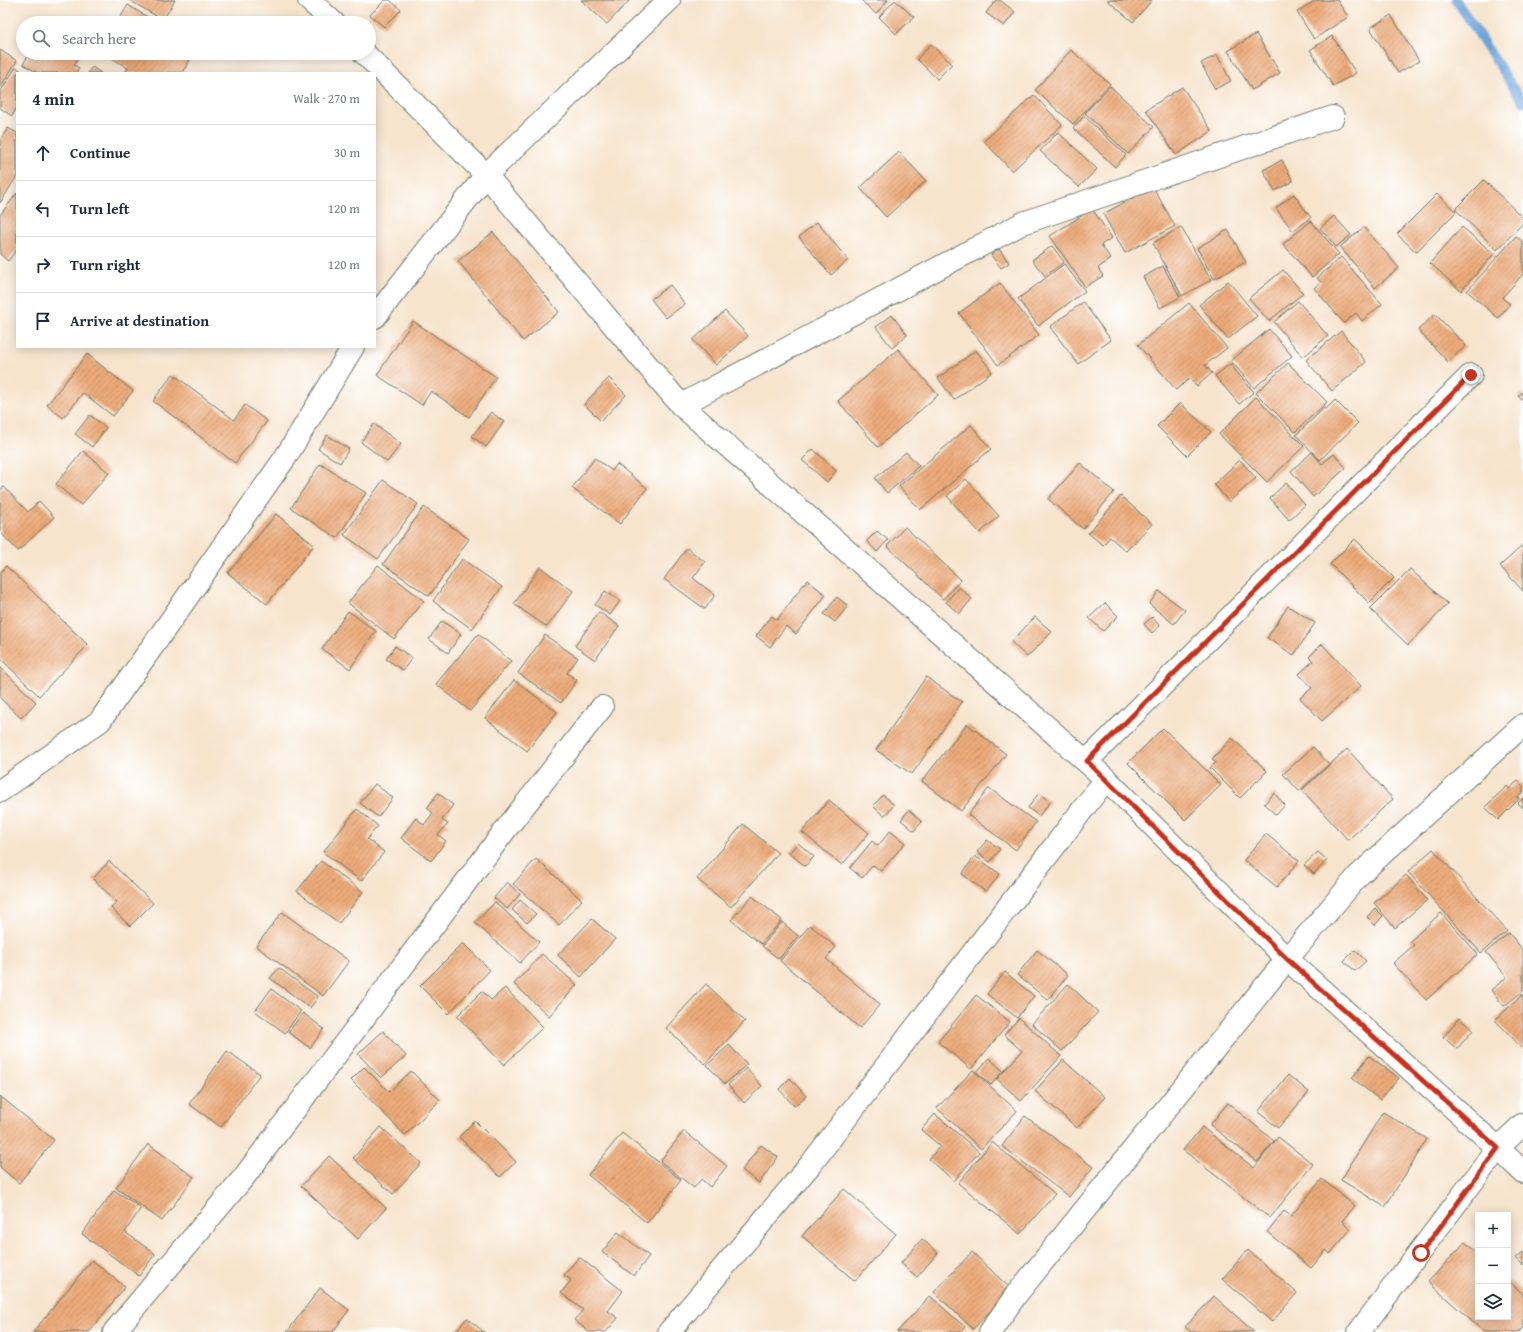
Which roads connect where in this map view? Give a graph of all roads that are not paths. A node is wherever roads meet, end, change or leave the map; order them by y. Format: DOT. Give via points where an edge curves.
graph roads {
  1 [pos="669,0"];
  2 [pos="312,1"];
  3 [pos="327,16"];
  4 [pos="371,60"];
  5 [pos="1333,117"];
  6 [pos="486,175"];
  7 [pos="376,316"];
  8 [pos="352,348"];
  9 [pos="1471,375"];
  10 [pos="681,405"];
  11 [pos="602,706"];
  12 [pos="1523,725"];
  13 [pos="1087,761"];
  14 [pos="1106,779"];
  15 [pos="0,791"];
  16 [pos="1287,959"];
  17 [pos="1523,1124"];
  18 [pos="1498,1148"];
  19 [pos="1523,1172"];
  20 [pos="114,1332"];
  21 [pos="669,1332"];
  22 [pos="990,1332"];
  23 [pos="1359,1332"];
  1 -- 6 [label="street"];
  2 -- 3 [label="street"];
  4 -- 6 [label="street"];
  5 -- 10 [label="street" via="1023,223"];
  6 -- 7 [label="street"];
  6 -- 10 [label="street"];
  8 -- 15 [label="street" via="285,458 100,721"];
  9 -- 13 [label="street"];
  10 -- 13 [label="street"];
  11 -- 20 [label="street" via="244,1177"];
  12 -- 16 [label="street" via="1359,875"];
  13 -- 14 [label="street"];
  14 -- 16 [label="street"];
  14 -- 21 [label="street" via="811,1164"];
  16 -- 18 [label="street"];
  16 -- 22 [label="street" via="1016,1294"];
  17 -- 18 [label="street"];
  18 -- 19 [label="street"];
  18 -- 23 [label="street"];
}
